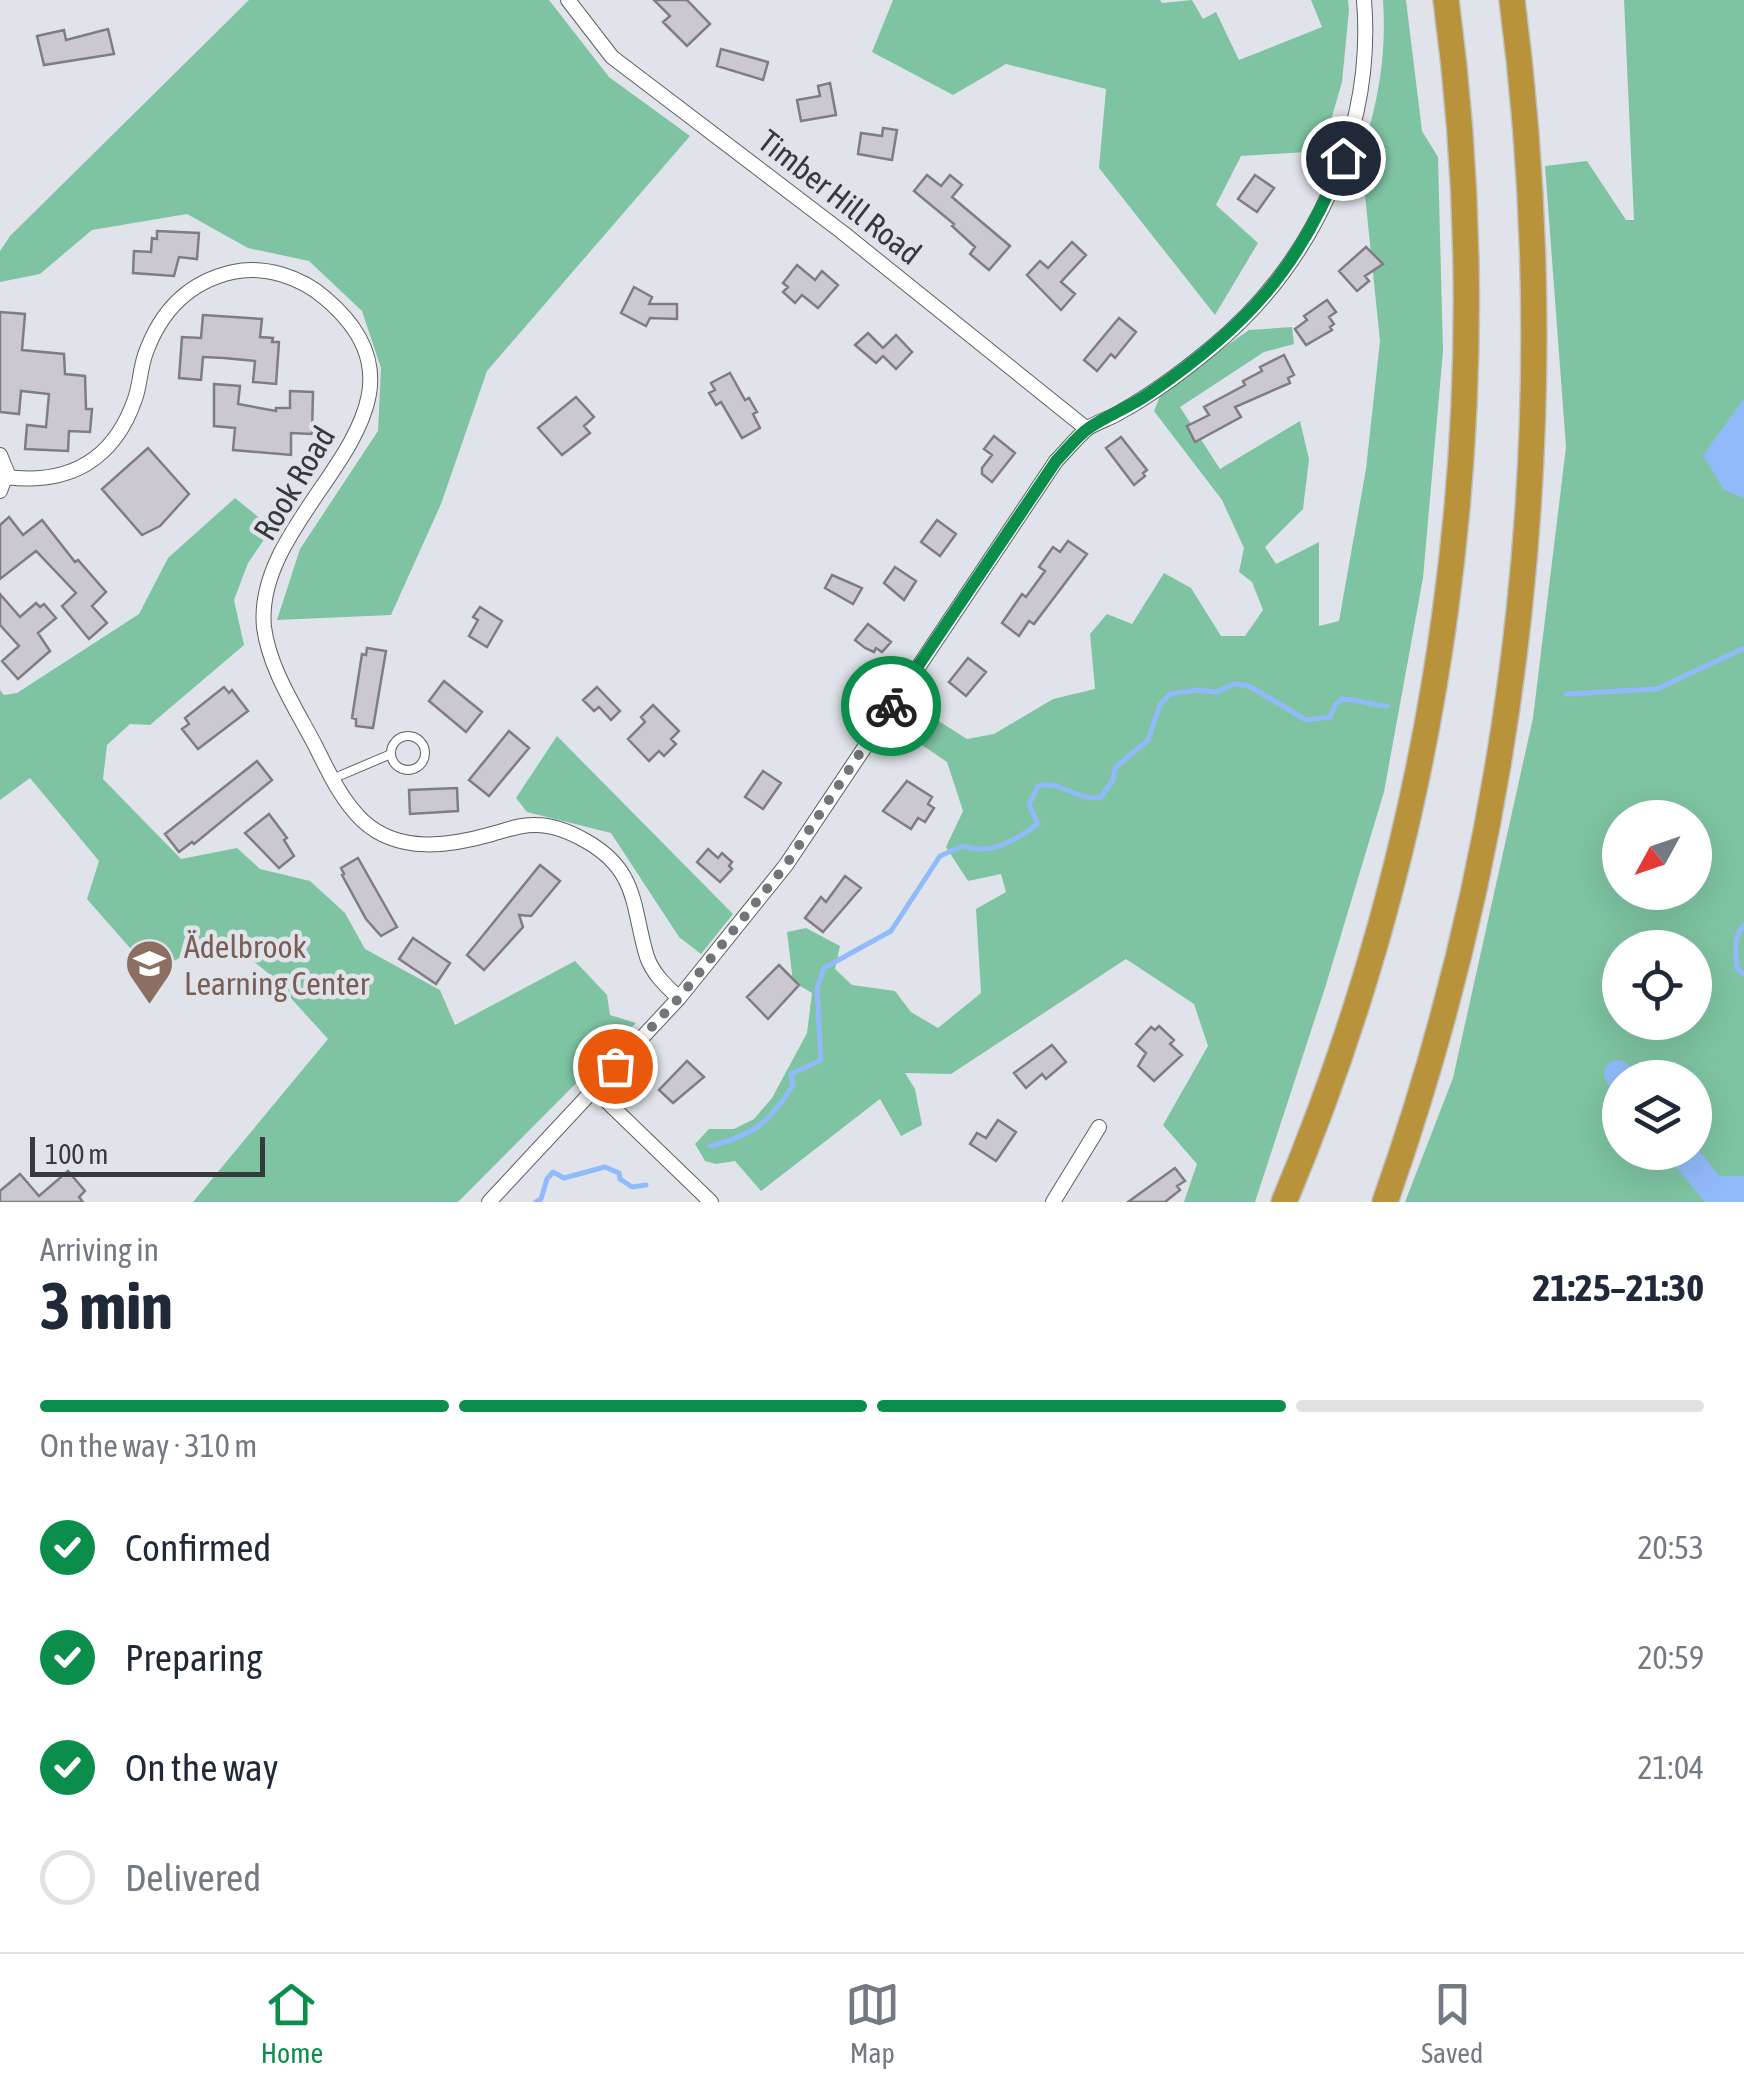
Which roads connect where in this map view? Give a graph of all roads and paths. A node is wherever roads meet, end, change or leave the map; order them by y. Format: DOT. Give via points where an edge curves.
graph roads {
  1 [pos="568,0"];
  2 [pos="1364,0"];
  3 [pos="1446,0"];
  4 [pos="1512,0"];
  5 [pos="1087,429"];
  6 [pos="0,455"];
  7 [pos="3,484"];
  8 [pos="391,754"];
  9 [pos="332,779"];
  10 [pos="679,998"];
  11 [pos="594,1089"];
  12 [pos="1099,1127"];
  13 [pos="489,1202"];
  14 [pos="711,1202"];
  15 [pos="1052,1202"];
  16 [pos="1284,1202"];
  17 [pos="1385,1202"];
  1 -- 5 [label="street, Timber Hill Road" via="612,57"];
  2 -- 5 [label="street" via="1353,124 1328,196 1289,266 1209,350"];
  3 -- 16 [label="highway" via="1463,176 1466,303 1461,462 1444,624 1391,891 1337,1066"];
  4 -- 17 [label="highway" via="1528,150 1534,304 1531,473 1519,617 1465,933"];
  5 -- 10 [label="street" via="1056,461 786,865"];
  6 -- 7 [label="street"];
  7 -- 9 [label="street, Rook Road" via="64,476 112,443 134,403 156,327 184,293 205,280 256,269 323,296 362,344 370,386 354,442 278,559 264,627 272,659"];
  8 -- 8 [label="lane" via="398,739 409,736 424,744 426,756 410,771"];
  8 -- 9 [label="lane"];
  9 -- 10 [label="street, Rook Road" via="364,822 418,845 538,824 588,842 627,882 647,958"];
  10 -- 11 [label="street"];
  11 -- 13 [label="street"];
  11 -- 14 [label="street"];
  12 -- 15 [label="street"];
}
